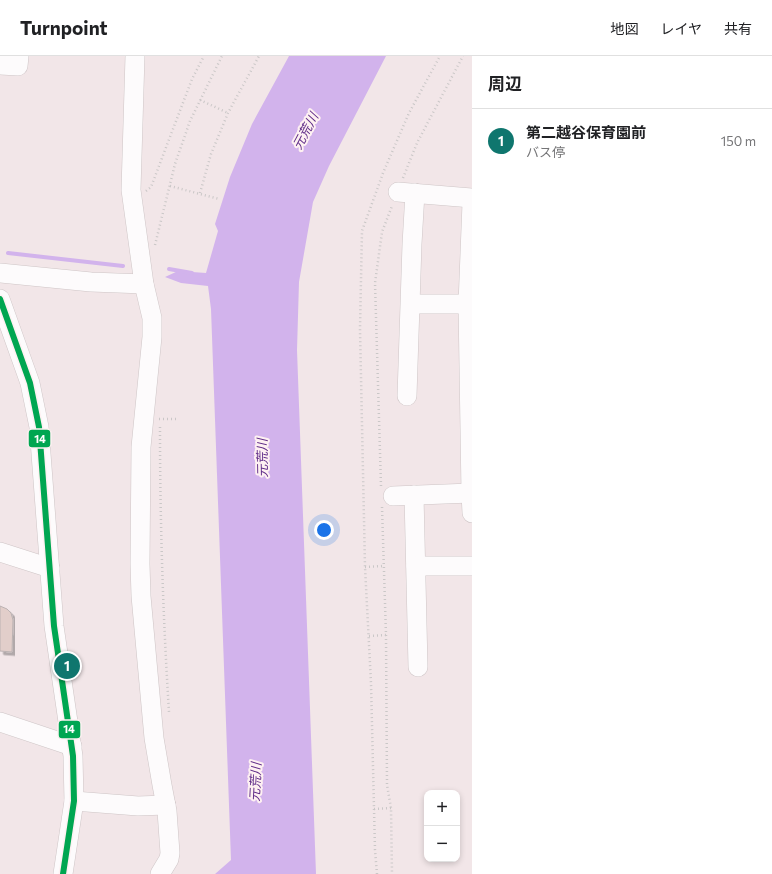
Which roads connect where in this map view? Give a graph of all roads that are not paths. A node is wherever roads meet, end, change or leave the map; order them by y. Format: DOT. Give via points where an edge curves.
graph roads {
  1 [pos="19,56"];
  2 [pos="134,56"];
  3 [pos="0,65"];
  4 [pos="472,198"];
  5 [pos="472,204"];
  6 [pos="0,274"];
  7 [pos="144,284"];
  8 [pos="0,299"];
  9 [pos="410,304"];
  10 [pos="468,304"];
  11 [pos="407,396"];
  12 [pos="471,493"];
  13 [pos="414,495"];
  14 [pos="393,496"];
  15 [pos="472,513"];
  16 [pos="0,552"];
  17 [pos="416,566"];
  18 [pos="472,566"];
  19 [pos="50,568"];
  20 [pos="418,668"];
  21 [pos="0,722"];
  22 [pos="72,746"];
  23 [pos="74,801"];
  24 [pos="166,805"];
  25 [pos="63,874"];
  26 [pos="160,874"];
  1 -- 3 [label="street" via="18,66"];
  2 -- 7 [label="street" via="131,190"];
  4 -- 9 [label="street" via="406,192 412,244"];
  5 -- 10 [label="street"];
  6 -- 7 [label="street"];
  7 -- 24 [label="street" via="152,318 152,337 141,447 141,596 154,738"];
  8 -- 19 [label="street" via="30,383 40,427"];
  9 -- 10 [label="street"];
  9 -- 11 [label="street"];
  10 -- 12 [label="street"];
  12 -- 13 [label="street"];
  12 -- 15 [label="street"];
  13 -- 14 [label="street"];
  13 -- 17 [label="street"];
  16 -- 19 [label="street"];
  17 -- 18 [label="street"];
  17 -- 20 [label="street"];
  19 -- 22 [label="street" via="54,626"];
  21 -- 22 [label="street"];
  22 -- 23 [label="street"];
  23 -- 24 [label="street" via="138,806"];
  23 -- 25 [label="street"];
  24 -- 26 [label="street" via="170,853"];
}
